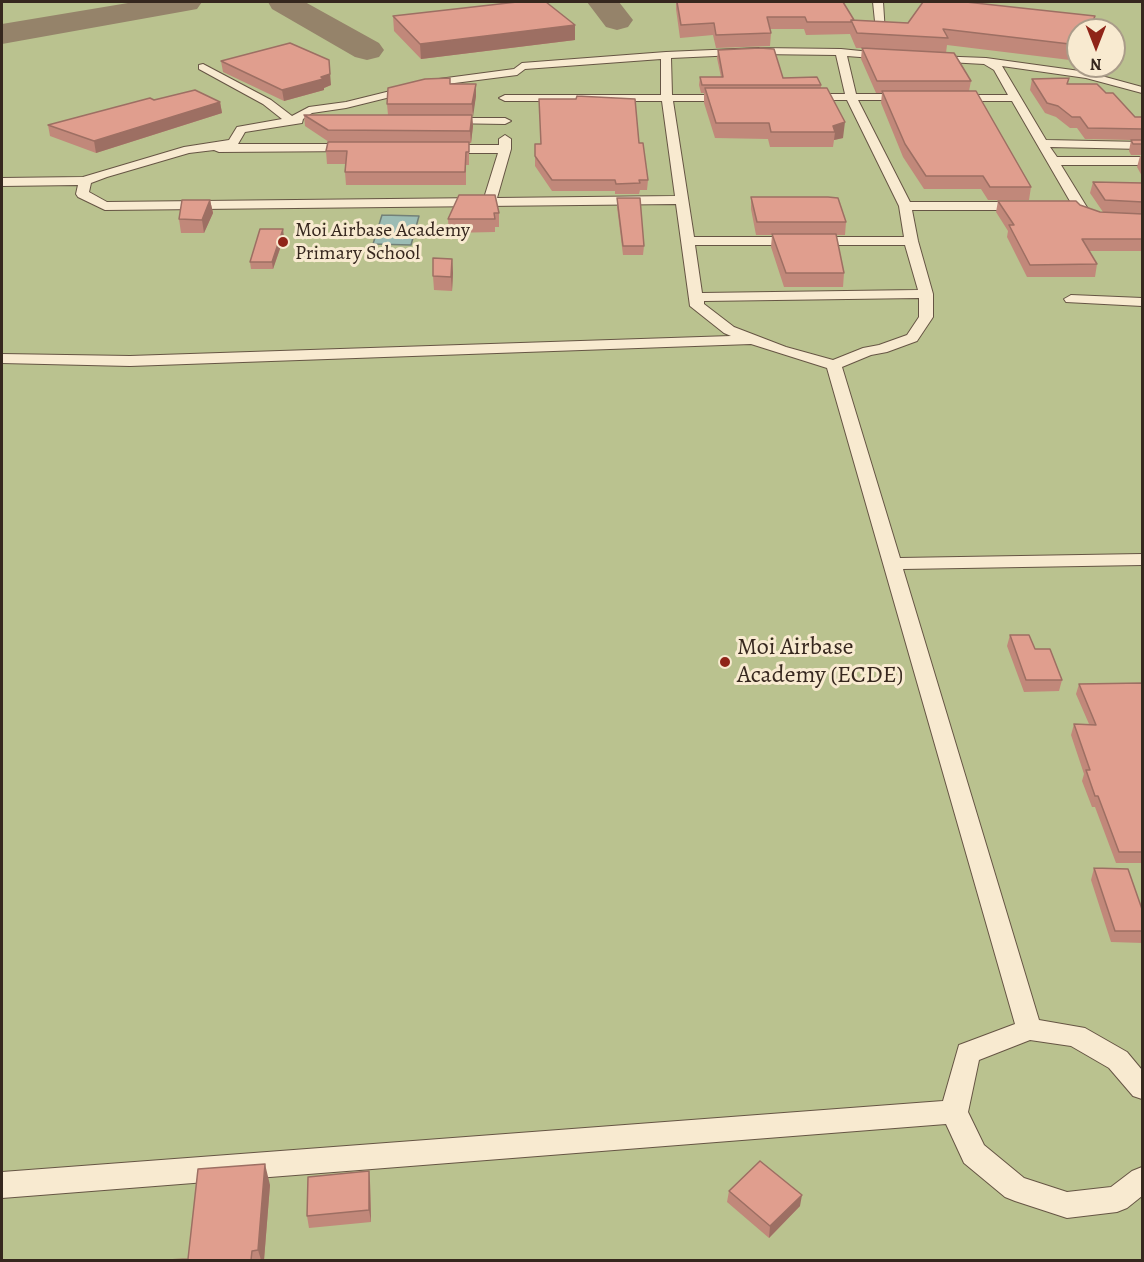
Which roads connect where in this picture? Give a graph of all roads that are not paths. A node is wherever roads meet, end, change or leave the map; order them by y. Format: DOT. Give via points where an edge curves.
graph roads {
  1 [pos="878,2"];
  2 [pos="880,31"];
  3 [pos="841,52"];
  4 [pos="666,55"];
  5 [pos="894,57"];
  6 [pos="917,58"];
  7 [pos="986,61"];
  8 [pos="203,67"];
  9 [pos="518,72"];
  10 [pos="1143,90"];
  11 [pos="851,97"];
  12 [pos="506,98"];
  13 [pos="748,98"];
  14 [pos="794,98"];
  15 [pos="922,98"];
  16 [pos="945,98"];
  17 [pos="1016,98"];
  18 [pos="667,99"];
  19 [pos="292,121"];
  20 [pos="328,121"];
  21 [pos="434,121"];
  22 [pos="505,121"];
  23 [pos="1041,143"];
  24 [pos="1143,145"];
  25 [pos="364,148"];
  26 [pos="434,149"];
  27 [pos="505,149"];
  28 [pos="188,150"];
  29 [pos="1052,161"];
  30 [pos="1143,161"];
  31 [pos="85,181"];
  32 [pos="2,182"];
  33 [pos="682,200"];
  34 [pos="490,201"];
  35 [pos="905,206"];
  36 [pos="1032,206"];
  37 [pos="1143,220"];
  38 [pos="688,242"];
  39 [pos="911,242"];
  40 [pos="926,294"];
  41 [pos="696,297"];
  42 [pos="1071,299"];
  43 [pos="1143,302"];
  44 [pos="753,339"];
  45 [pos="2,359"];
  46 [pos="834,365"];
  47 [pos="1143,559"];
  48 [pos="893,564"];
  49 [pos="1029,1029"];
  50 [pos="1143,1088"];
  51 [pos="954,1112"];
  52 [pos="1143,1180"];
  53 [pos="2,1185"];
  1 -- 2 [label="street"];
  3 -- 4 [label="street"];
  3 -- 5 [label="street"];
  3 -- 11 [label="street"];
  4 -- 9 [label="street" via="522,66"];
  4 -- 18 [label="street"];
  6 -- 7 [label="street"];
  7 -- 10 [label="street" via="1087,75"];
  7 -- 17 [label="street" via="998,68"];
  8 -- 19 [label="street" via="267,102"];
  9 -- 12 [label="street"];
  9 -- 19 [label="street" via="439,82 309,110"];
  11 -- 14 [label="street"];
  11 -- 15 [label="street"];
  11 -- 35 [label="street"];
  12 -- 18 [label="street"];
  12 -- 22 [label="street"];
  13 -- 18 [label="street"];
  16 -- 17 [label="street"];
  17 -- 23 [label="street"];
  18 -- 33 [label="street"];
  19 -- 20 [label="street"];
  19 -- 28 [label="street" via="242,129 233,143"];
  21 -- 22 [label="street"];
  22 -- 27 [label="street"];
  23 -- 24 [label="street"];
  23 -- 29 [label="street"];
  25 -- 28 [label="street"];
  26 -- 27 [label="street"];
  27 -- 34 [label="street"];
  28 -- 31 [label="street"];
  29 -- 30 [label="street"];
  29 -- 37 [label="street" via="1072,206 1098,218"];
  31 -- 32 [label="street"];
  31 -- 34 [label="street" via="82,194 105,206"];
  33 -- 34 [label="street"];
  33 -- 38 [label="street"];
  35 -- 36 [label="street"];
  35 -- 39 [label="street"];
  38 -- 39 [label="street"];
  38 -- 41 [label="street"];
  39 -- 40 [label="street"];
  40 -- 41 [label="street"];
  40 -- 46 [label="street" via="926,317 912,338"];
  41 -- 44 [label="street" via="697,306 729,330"];
  42 -- 43 [label="street"];
  44 -- 45 [label="street" via="142,361"];
  44 -- 46 [label="street"];
  46 -- 48 [label="street"];
  47 -- 48 [label="street"];
  48 -- 49 [label="street"];
  49 -- 50 [label="street" via="1076,1036 1118,1060"];
  49 -- 51 [label="street" via="968,1053"];
  51 -- 52 [label="street" via="974,1154 1015,1188 1067,1205 1117,1199"];
  51 -- 53 [label="street"];
}
